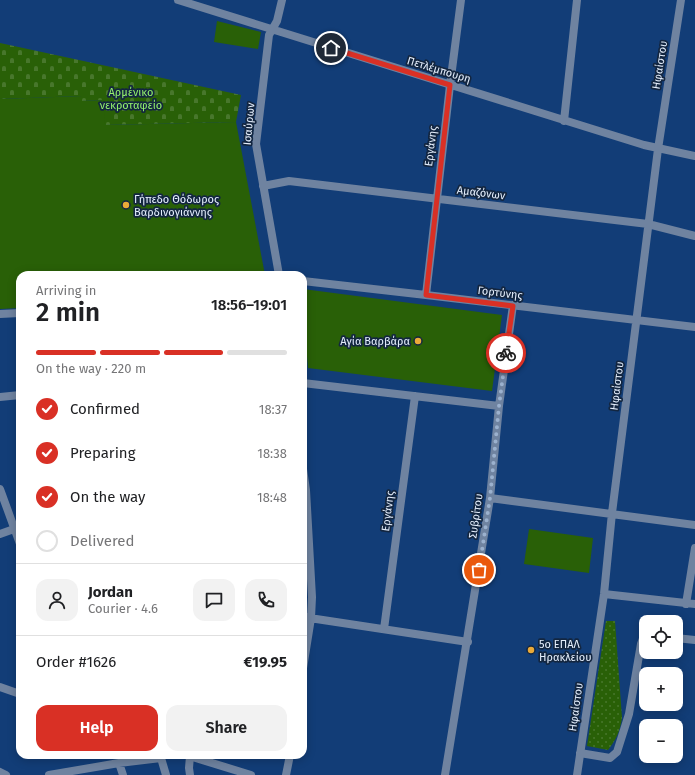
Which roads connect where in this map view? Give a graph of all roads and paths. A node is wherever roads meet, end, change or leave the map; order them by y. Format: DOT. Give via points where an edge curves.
graph roads {
  1 [pos="178,0"];
  2 [pos="282,0"];
  3 [pos="461,0"];
  4 [pos="577,0"];
  5 [pos="681,0"];
  6 [pos="272,29"];
  7 [pos="450,85"];
  8 [pos="564,120"];
  9 [pos="658,149"];
  10 [pos="695,156"];
  11 [pos="263,186"];
  12 [pos="436,198"];
  13 [pos="648,224"];
  14 [pos="695,236"];
  15 [pos="278,271"];
  16 [pos="307,281"];
  17 [pos="426,295"];
  18 [pos="513,306"];
  19 [pos="16,313"];
  20 [pos="0,314"];
  21 [pos="636,320"];
  22 [pos="695,327"];
  23 [pos="307,383"];
  24 [pos="16,395"];
  25 [pos="415,396"];
  26 [pos="0,397"];
  27 [pos="499,406"];
  28 [pos="0,489"];
  29 [pos="490,498"];
  30 [pos="612,513"];
  31 [pos="695,525"];
  32 [pos="14,529"];
  33 [pos="307,529"];
  34 [pos="0,534"];
  35 [pos="16,534"];
  36 [pos="695,548"];
  37 [pos="604,594"];
  38 [pos="686,604"];
  39 [pos="695,604"];
  40 [pos="307,617"];
  41 [pos="384,629"];
  42 [pos="683,639"];
  43 [pos="695,640"];
  44 [pos="468,642"];
  45 [pos="639,656"];
  46 [pos="0,687"];
  47 [pos="16,693"];
  48 [pos="580,753"];
  49 [pos="144,759"];
  50 [pos="163,759"];
  51 [pos="188,759"];
  52 [pos="198,759"];
  53 [pos="289,759"];
  54 [pos="119,763"];
  55 [pos="0,772"];
  56 [pos="6,775"];
  57 [pos="49,775"];
  58 [pos="123,775"];
  59 [pos="166,775"];
  60 [pos="190,775"];
  61 [pos="251,775"];
  62 [pos="286,775"];
  63 [pos="445,775"];
  64 [pos="577,775"];
  1 -- 6 [label="street, Πετλέμπουρη"];
  2 -- 6 [label="street, Ισαύρων" via="277,21"];
  3 -- 7 [label="street, Εργάνης"];
  4 -- 8 [label="street"];
  5 -- 9 [label="street, Ηφαίστου"];
  6 -- 7 [label="street, Πετλέμπουρη"];
  6 -- 11 [label="street, Ισαύρων" via="269,35 256,144"];
  7 -- 8 [label="street, Πετλέμπουρη"];
  7 -- 12 [label="street, Εργάνης"];
  8 -- 9 [label="street, Πετλέμπουρη"];
  9 -- 10 [label="street, Πετλέμπουρη"];
  9 -- 13 [label="street, Ηφαίστου"];
  11 -- 12 [label="street, Αμαζόνων" via="289,181"];
  11 -- 15 [label="street, Ισαύρων"];
  12 -- 13 [label="street, Αμαζόνων"];
  12 -- 17 [label="street, Εργάνης"];
  13 -- 14 [label="street, Αμαζόνων"];
  13 -- 21 [label="street, Ηφαίστου"];
  16 -- 17 [label="street, Γορτύνης"];
  17 -- 18 [label="street, Γορτύνης"];
  18 -- 21 [label="street, Γορτύνης"];
  18 -- 27 [label="street, Συβρίτου"];
  19 -- 20 [label="street"];
  21 -- 22 [label="street, Γορτύνης"];
  21 -- 30 [label="street, Ηφαίστου"];
  23 -- 25 [label="street"];
  24 -- 26 [label="street"];
  25 -- 27 [label="street"];
  25 -- 41 [label="street, Εργάνης"];
  27 -- 29 [label="street, Συβρίτου"];
  28 -- 32 [label="street"];
  29 -- 30 [label="street"];
  29 -- 44 [label="street, Συβρίτου"];
  30 -- 31 [label="street"];
  30 -- 37 [label="street, Ηφαίστου"];
  32 -- 34 [label="street"];
  32 -- 35 [label="street"];
  33 -- 40 [label="street" via="311,580"];
  36 -- 38 [label="street"];
  37 -- 38 [label="street"];
  37 -- 48 [label="street, Ηφαίστου"];
  38 -- 39 [label="street"];
  40 -- 41 [label="street"];
  41 -- 44 [label="street"];
  42 -- 43 [label="street"];
  44 -- 63 [label="street, Συβρίτου"];
  45 -- 48 [label="street" via="629,714 617,752 610,758"];
  46 -- 47 [label="street"];
  48 -- 64 [label="street, Ηφαίστου"];
  49 -- 54 [label="street"];
  50 -- 59 [label="street"];
  51 -- 60 [label="street"];
  52 -- 61 [label="street"];
  53 -- 62 [label="street"];
  54 -- 57 [label="street"];
  54 -- 58 [label="street"];
  55 -- 56 [label="street"];
}
